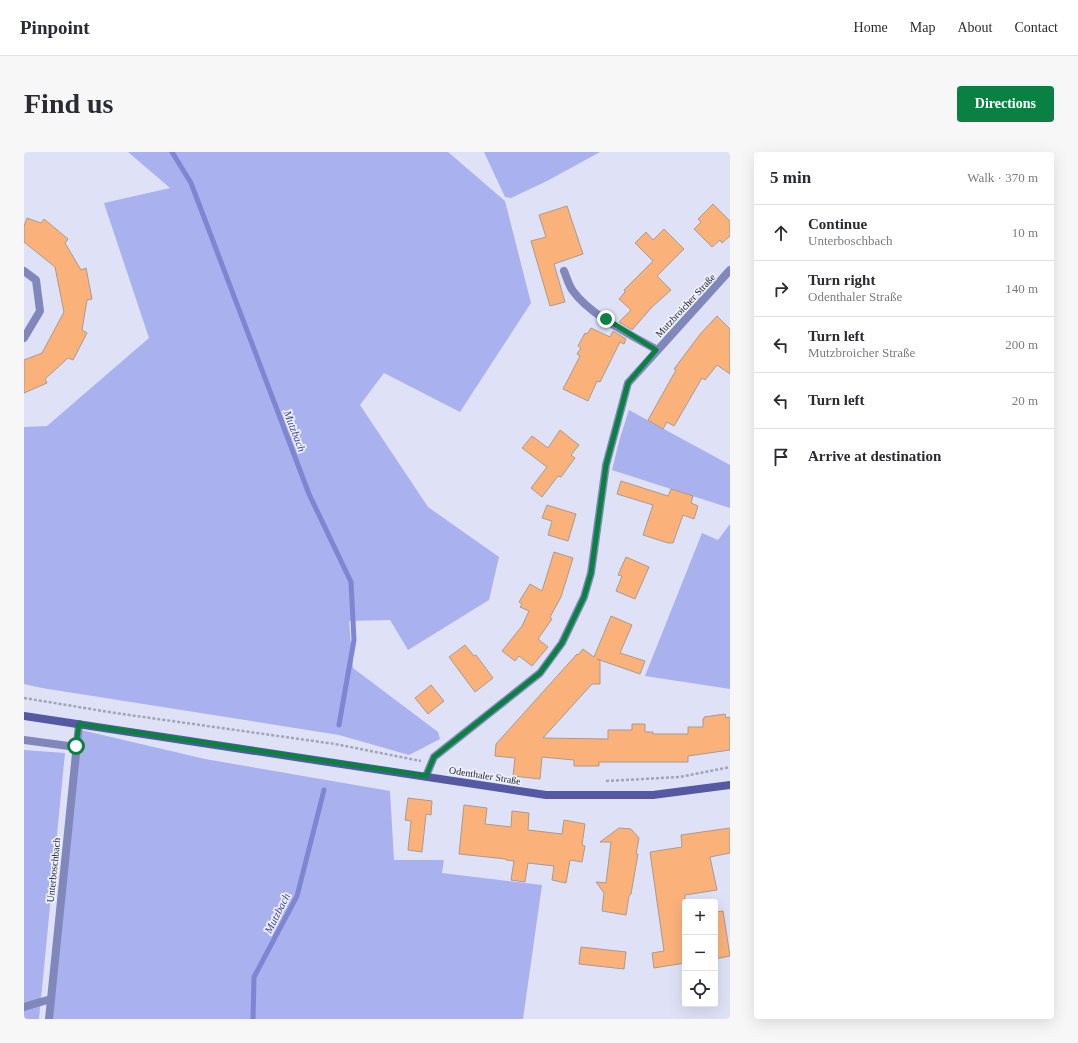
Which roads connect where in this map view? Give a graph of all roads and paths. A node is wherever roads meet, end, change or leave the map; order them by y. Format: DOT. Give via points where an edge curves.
graph roads {
  1 [pos="24,270"];
  2 [pos="730,270"];
  3 [pos="564,271"];
  4 [pos="24,338"];
  5 [pos="656,350"];
  6 [pos="24,698"];
  7 [pos="24,716"];
  8 [pos="79,724"];
  9 [pos="24,740"];
  10 [pos="76,746"];
  11 [pos="432,763"];
  12 [pos="730,767"];
  13 [pos="426,776"];
  14 [pos="606,781"];
  15 [pos="730,785"];
  16 [pos="51,999"];
  17 [pos="24,1007"];
  18 [pos="49,1019"];
  1 -- 4 [label="street" via="36,280 40,311"];
  2 -- 5 [label="street, Mutzbroicher Straße"];
  3 -- 5 [label="street" via="572,291 585,305"];
  5 -- 11 [label="street, Mutzbroicher Straße" via="628,383 606,465 591,573 584,597 562,643 540,673 434,757"];
  6 -- 11 [label="path" via="335,744"];
  7 -- 8 [label="main road, Odenthaler Straße"];
  8 -- 10 [label="street, Unterboschbach"];
  8 -- 13 [label="main road, Odenthaler Straße"];
  9 -- 10 [label="street"];
  10 -- 16 [label="street, Unterboschbach"];
  11 -- 13 [label="street, Mutzbroicher Straße"];
  12 -- 14 [label="path" via="680,777"];
  13 -- 15 [label="main road, Odenthaler Straße" via="546,794 653,795"];
  16 -- 17 [label="street"];
  16 -- 18 [label="street, Unterboschbach"];
}
